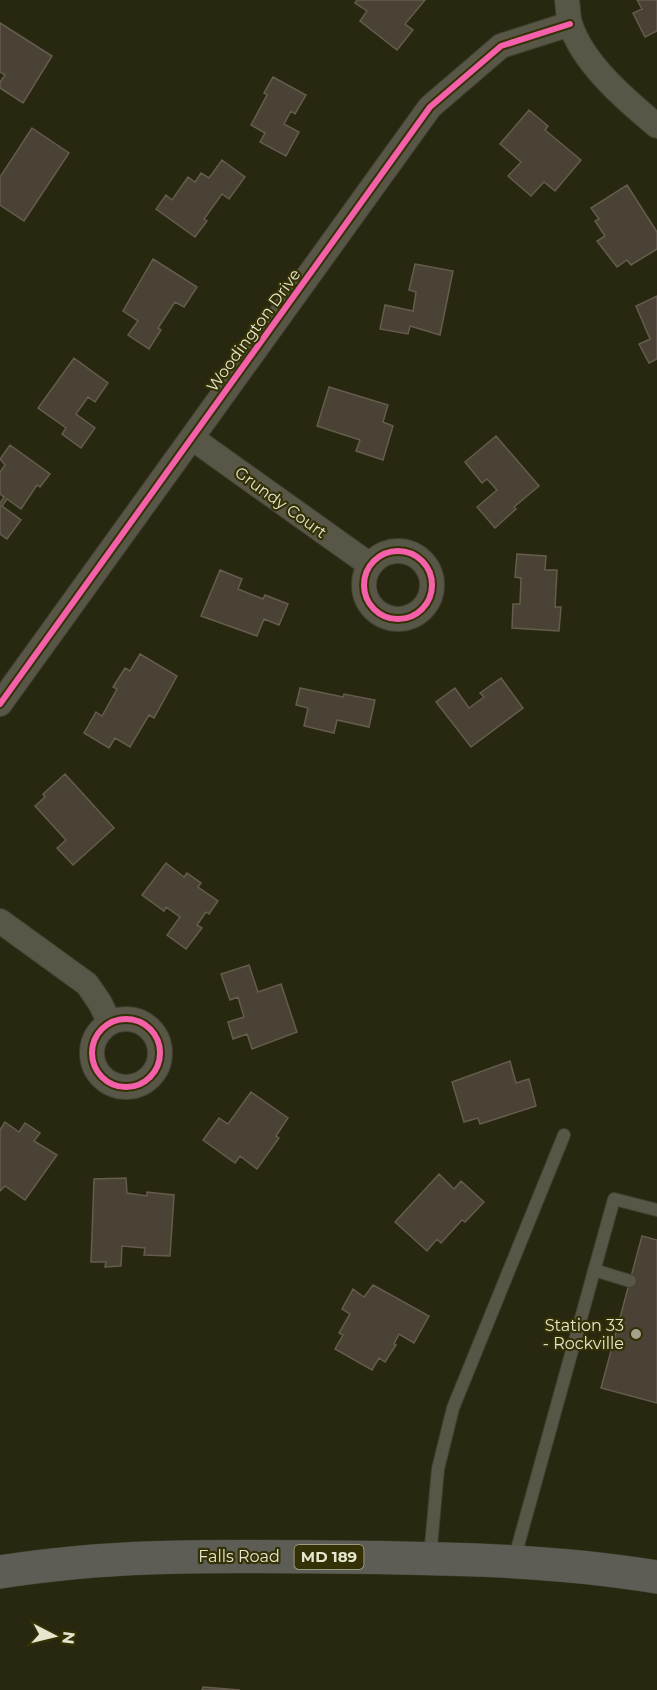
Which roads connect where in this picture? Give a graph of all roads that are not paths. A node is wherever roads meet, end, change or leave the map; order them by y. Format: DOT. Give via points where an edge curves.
graph roads {
  1 [pos="567,0"];
  2 [pos="570,24"];
  3 [pos="657,126"];
  4 [pos="192,438"];
  5 [pos="370,565"];
  6 [pos="0,704"];
  7 [pos="0,921"];
  8 [pos="110,1023"];
  9 [pos="564,1135"];
  10 [pos="657,1210"];
  11 [pos="594,1270"];
  12 [pos="630,1281"];
  13 [pos="430,1558"];
  14 [pos="514,1561"];
  15 [pos="0,1572"];
  16 [pos="657,1577"];
  1 -- 2 [label="street"];
  2 -- 3 [label="street" via="607,81"];
  2 -- 4 [label="street, Woodington Drive" via="501,46 430,107"];
  4 -- 5 [label="street, Grundy Court"];
  4 -- 6 [label="street, Woodington Drive"];
  7 -- 8 [label="street" via="87,984"];
  9 -- 13 [label="lane" via="453,1408 438,1469"];
  10 -- 11 [label="lane" via="614,1199"];
  11 -- 12 [label="lane"];
  11 -- 14 [label="lane"];
  13 -- 14 [label="main road, Falls Road / MD 189"];
  13 -- 15 [label="main road, Falls Road / MD 189" via="130,1557"];
  14 -- 16 [label="main road, Falls Road / MD 189"];
}
